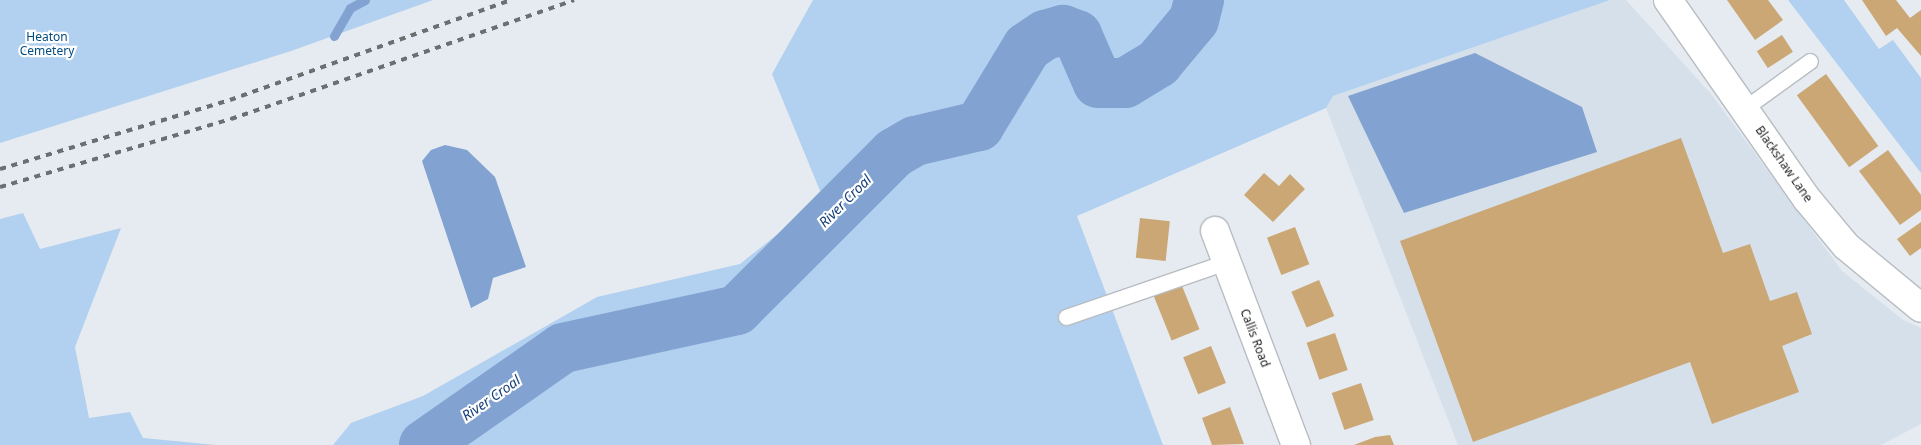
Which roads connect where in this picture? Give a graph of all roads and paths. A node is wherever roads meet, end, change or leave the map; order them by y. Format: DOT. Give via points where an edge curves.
graph roads {
  1 [pos="1668,0"];
  2 [pos="1810,61"];
  3 [pos="1745,108"];
  4 [pos="1215,231"];
  5 [pos="1226,262"];
  6 [pos="1921,308"];
  7 [pos="1066,317"];
  8 [pos="1296,445"];
  1 -- 3 [label="street, Blackshaw Lane"];
  2 -- 3 [label="lane"];
  3 -- 6 [label="street, Blackshaw Lane" via="1846,246"];
  4 -- 5 [label="street, Callis Road"];
  5 -- 7 [label="lane"];
  5 -- 8 [label="street, Callis Road"];
}
